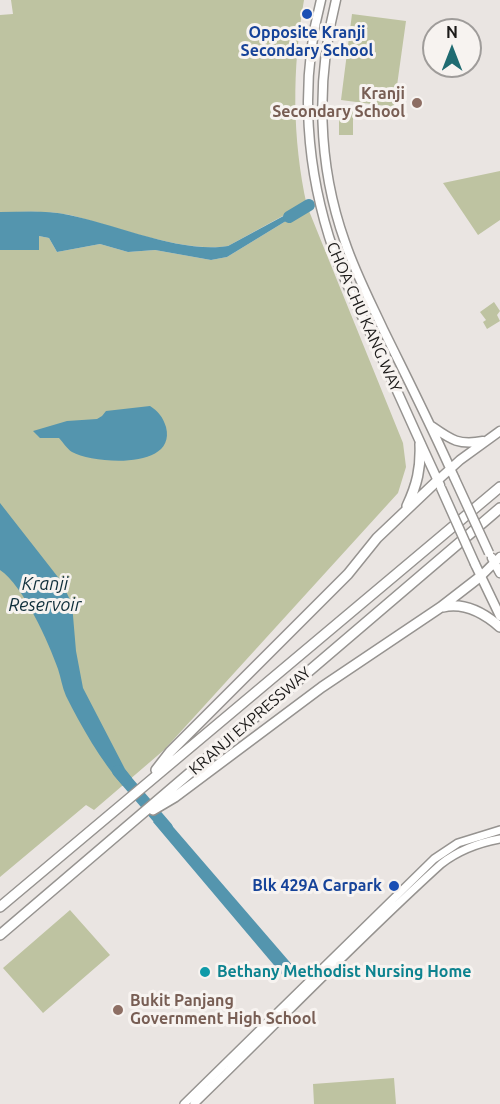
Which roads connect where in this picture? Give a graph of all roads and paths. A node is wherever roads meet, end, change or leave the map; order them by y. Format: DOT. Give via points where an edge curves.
graph roads {
  1 [pos="321,0"];
  2 [pos="336,0"];
  3 [pos="429,424"];
  4 [pos="500,431"];
  5 [pos="487,440"];
  6 [pos="420,444"];
  7 [pos="453,473"];
  8 [pos="439,484"];
  9 [pos="500,487"];
  10 [pos="500,508"];
  11 [pos="405,511"];
  12 [pos="497,560"];
  13 [pos="500,573"];
  14 [pos="481,576"];
  15 [pos="441,607"];
  16 [pos="500,616"];
  17 [pos="500,627"];
  18 [pos="148,782"];
  19 [pos="163,800"];
  20 [pos="500,830"];
  21 [pos="500,839"];
  22 [pos="0,907"];
  23 [pos="0,935"];
  24 [pos="184,1104"];
  25 [pos="194,1104"];
  1 -- 6 [label="main road, CHOA CHU KANG WAY" via="311,55 308,127 322,216 334,254"];
  2 -- 3 [label="main road, CHOA CHU KANG WAY" via="322,86 331,195 364,289"];
  3 -- 5 [label="main road" via="457,442"];
  3 -- 7 [label="main road, CHOA CHU KANG WAY"];
  4 -- 5 [label="main road"];
  5 -- 7 [label="main road"];
  6 -- 8 [label="main road, CHOA CHU KANG WAY"];
  6 -- 11 [label="highway" via="421,464"];
  7 -- 8 [label="main road"];
  7 -- 12 [label="main road, CHOA CHU KANG WAY, bridge" via="489,553"];
  8 -- 11 [label="highway"];
  8 -- 14 [label="main road, CHOA CHU KANG WAY, bridge"];
  9 -- 18 [label="highway, KRANJI EXPRESSWAY"];
  10 -- 19 [label="highway, KRANJI EXPRESSWAY"];
  11 -- 18 [label="highway" via="348,574 170,752"];
  12 -- 13 [label="main road, CHOA CHU KANG WAY"];
  12 -- 14 [label="main road"];
  14 -- 15 [label="highway"];
  14 -- 16 [label="main road, CHOA CHU KANG WAY"];
  15 -- 17 [label="highway" via="475,610"];
  15 -- 19 [label="highway"];
  18 -- 22 [label="highway, KRANJI EXPRESSWAY"];
  19 -- 23 [label="highway" via="123,829"];
  20 -- 24 [label="street" via="458,843 434,860"];
  21 -- 25 [label="street" via="468,847 441,864"];
}
